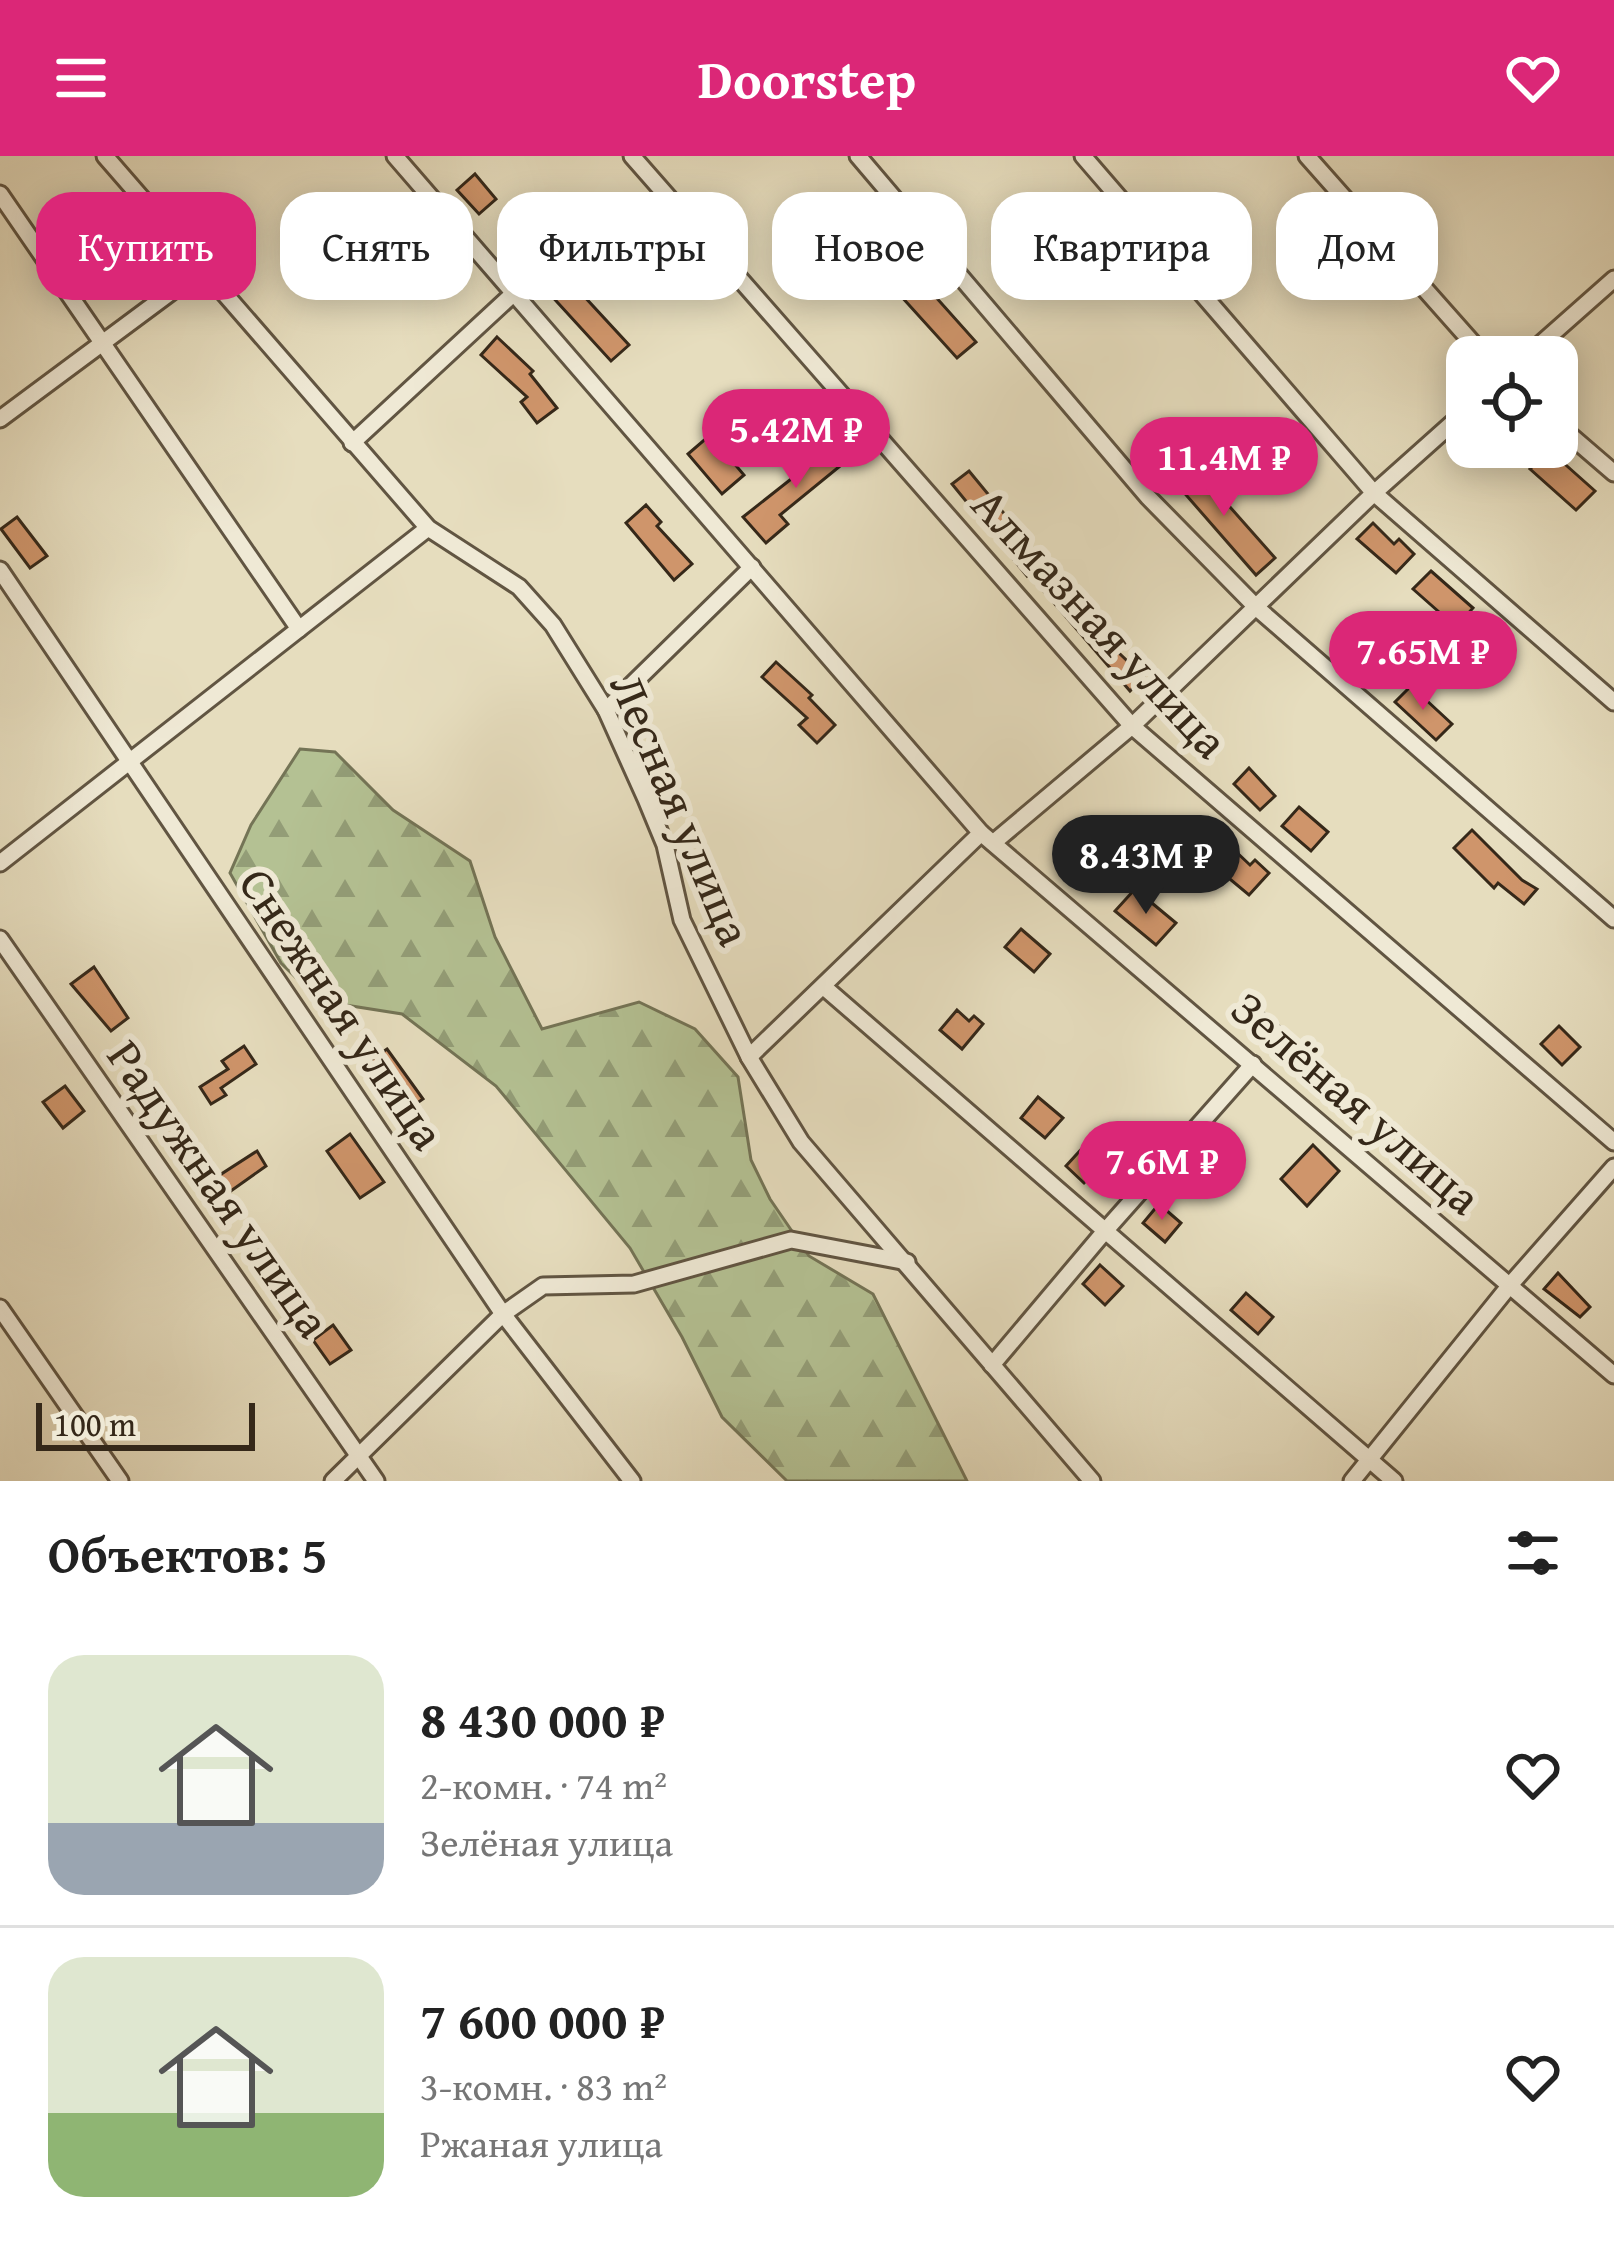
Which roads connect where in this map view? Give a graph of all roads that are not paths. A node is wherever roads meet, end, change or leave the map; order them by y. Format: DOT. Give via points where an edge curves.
graph roads {
  1 [pos="105,156"];
  2 [pos="394,156"];
  3 [pos="632,156"];
  4 [pos="858,156"];
  5 [pos="1083,156"];
  6 [pos="1307,156"];
  7 [pos="136,192"];
  8 [pos="0,194"];
  9 [pos="497,275"];
  10 [pos="1614,279"];
  11 [pos="161,300"];
  12 [pos="229,300"];
  13 [pos="507,300"];
  14 [pos="518,300"];
  15 [pos="1466,336"];
  16 [pos="1550,336"];
  17 [pos="103,343"];
  18 [pos="0,419"];
  19 [pos="1446,429"];
  20 [pos="1578,442"];
  21 [pos="352,443"];
  22 [pos="1614,473"];
  23 [pos="1374,494"];
  24 [pos="428,528"];
  25 [pos="752,566"];
  26 [pos="0,570"];
  27 [pos="1257,608"];
  28 [pos="299,629"];
  29 [pos="1614,702"];
  30 [pos="606,710"];
  31 [pos="1132,726"];
  32 [pos="130,761"];
  33 [pos="987,838"];
  34 [pos="0,863"];
  35 [pos="1614,919"];
  36 [pos="0,939"];
  37 [pos="824,987"];
  38 [pos="749,1057"];
  39 [pos="1253,1064"];
  40 [pos="1614,1142"];
  41 [pos="1614,1167"];
  42 [pos="1105,1231"];
  43 [pos="907,1262"];
  44 [pos="1510,1285"];
  45 [pos="0,1308"];
  46 [pos="503,1314"];
  47 [pos="992,1365"];
  48 [pos="1614,1375"];
  49 [pos="359,1458"];
  50 [pos="1369,1460"];
  51 [pos="120,1481"];
  52 [pos="333,1481"];
  53 [pos="376,1481"];
  54 [pos="632,1481"];
  55 [pos="1092,1481"];
  56 [pos="1352,1481"];
  57 [pos="1394,1481"];
  1 -- 7 [label="street, Лесная улица"];
  2 -- 9 [label="street, Зелёная улица"];
  3 -- 31 [label="street, Алмазная улица"];
  4 -- 27 [label="street" via="1148,496"];
  5 -- 23 [label="street"];
  6 -- 15 [label="street"];
  8 -- 17 [label="street"];
  10 -- 16 [label="street"];
  11 -- 17 [label="street"];
  12 -- 21 [label="street, Лесная улица"];
  13 -- 21 [label="street"];
  14 -- 25 [label="street, Зелёная улица"];
  17 -- 18 [label="street"];
  17 -- 28 [label="street"];
  19 -- 23 [label="street"];
  20 -- 22 [label="street"];
  21 -- 24 [label="street, Лесная улица"];
  23 -- 27 [label="street"];
  23 -- 29 [label="street"];
  24 -- 28 [label="street"];
  24 -- 30 [label="street, Лесная улица" via="519,587 554,625"];
  25 -- 30 [label="street"];
  25 -- 33 [label="street, Зелёная улица"];
  26 -- 32 [label="street, Снежная улица"];
  27 -- 31 [label="street"];
  27 -- 35 [label="street"];
  28 -- 32 [label="street"];
  30 -- 38 [label="street, Лесная улица" via="665,845 682,920"];
  31 -- 33 [label="street"];
  31 -- 40 [label="street, Алмазная улица"];
  32 -- 34 [label="street"];
  32 -- 46 [label="street, Снежная улица"];
  33 -- 37 [label="street"];
  33 -- 39 [label="street, Зелёная улица"];
  36 -- 49 [label="street, Радужная улица"];
  37 -- 38 [label="street"];
  37 -- 42 [label="street"];
  38 -- 43 [label="street, Лесная улица" via="801,1142"];
  39 -- 42 [label="street"];
  39 -- 44 [label="street, Зелёная улица"];
  41 -- 44 [label="street"];
  42 -- 47 [label="street"];
  42 -- 50 [label="street"];
  43 -- 46 [label="street" via="791,1240 634,1284 543,1286"];
  43 -- 47 [label="street, Лесная улица"];
  44 -- 48 [label="street, Зелёная улица"];
  44 -- 50 [label="street"];
  45 -- 51 [label="street"];
  46 -- 49 [label="street"];
  46 -- 54 [label="street, Снежная улица"];
  47 -- 55 [label="street, Лесная улица"];
  49 -- 52 [label="street"];
  49 -- 53 [label="street, Радужная улица"];
  50 -- 56 [label="street"];
  50 -- 57 [label="street"];
}
